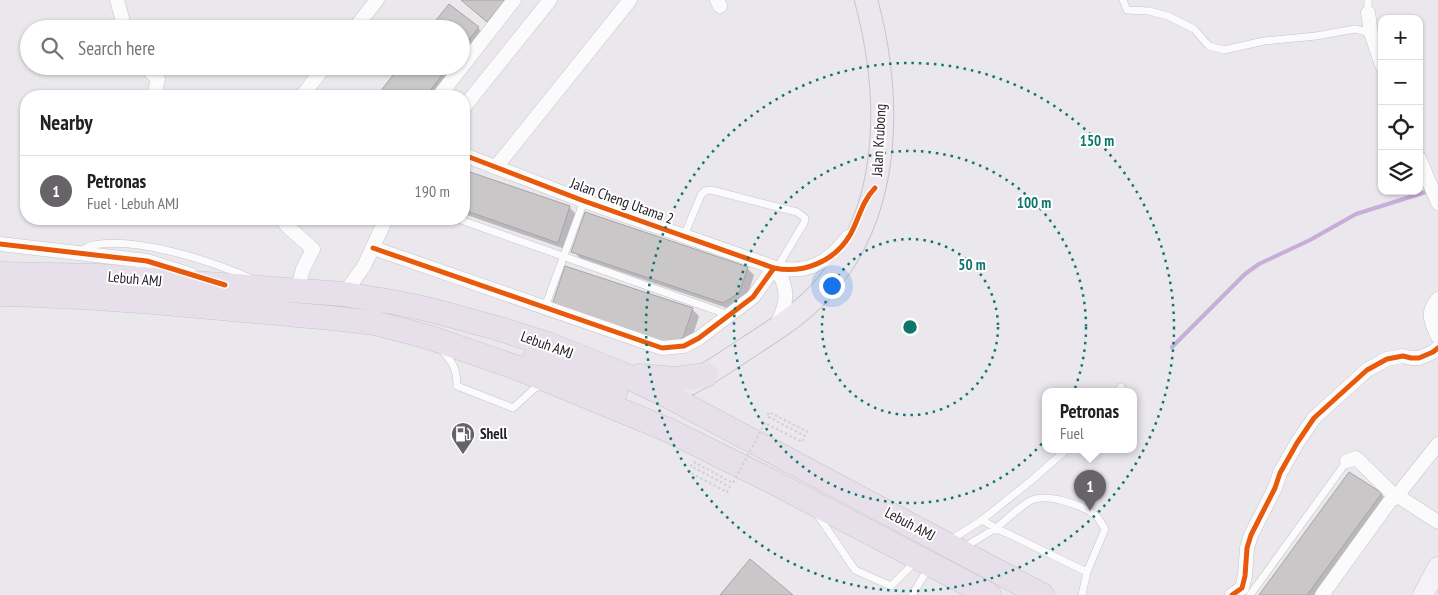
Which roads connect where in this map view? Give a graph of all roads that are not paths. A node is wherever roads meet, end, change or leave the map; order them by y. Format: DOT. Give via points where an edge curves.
graph roads {
  1 [pos="117,0"];
  2 [pos="377,0"];
  3 [pos="514,0"];
  4 [pos="550,0"];
  5 [pos="630,0"];
  6 [pos="866,0"];
  7 [pos="1123,0"];
  8 [pos="1368,6"];
  9 [pos="123,20"];
  10 [pos="361,20"];
  11 [pos="1371,33"];
  12 [pos="470,56"];
  13 [pos="1380,60"];
  14 [pos="153,75"];
  15 [pos="318,75"];
  16 [pos="455,75"];
  17 [pos="156,90"];
  18 [pos="307,90"];
  19 [pos="444,90"];
  20 [pos="470,100"];
  21 [pos="470,157"];
  22 [pos="496,167"];
  23 [pos="1423,167"];
  24 [pos="875,188"];
  25 [pos="584,201"];
  26 [pos="1438,203"];
  27 [pos="470,223"];
  28 [pos="287,225"];
  29 [pos="383,225"];
  30 [pos="684,236"];
  31 [pos="0,244"];
  32 [pos="373,248"];
  33 [pos="77,252"];
  34 [pos="564,256"];
  35 [pos="775,268"];
  36 [pos="0,274"];
  37 [pos="225,285"];
  38 [pos="286,290"];
  39 [pos="0,294"];
  40 [pos="344,294"];
  41 [pos="1438,299"];
  42 [pos="545,307"];
  43 [pos="730,315"];
  44 [pos="375,323"];
  45 [pos="774,330"];
  46 [pos="1438,336"];
  47 [pos="428,337"];
  48 [pos="1438,348"];
  49 [pos="592,362"];
  50 [pos="706,375"];
  51 [pos="554,383"];
  52 [pos="668,396"];
  53 [pos="708,417"];
  54 [pos="1438,444"];
  55 [pos="708,449"];
  56 [pos="1063,453"];
  57 [pos="1347,461"];
  58 [pos="1396,497"];
  59 [pos="807,499"];
  60 [pos="982,520"];
  61 [pos="1438,522"];
  62 [pos="996,528"];
  63 [pos="952,547"];
  64 [pos="925,562"];
  65 [pos="1438,567"];
  66 [pos="1087,572"];
  67 [pos="912,595"];
  68 [pos="989,595"];
  69 [pos="1042,595"];
  70 [pos="1082,595"];
  71 [pos="1232,595"];
  72 [pos="1250,595"];
  73 [pos="1322,595"];
  74 [pos="1423,595"];
  1 -- 9 [label="street"];
  2 -- 10 [label="street"];
  3 -- 12 [label="street"];
  4 -- 20 [label="street"];
  5 -- 22 [label="street"];
  6 -- 24 [label="main road, Jalan Krubong" via="882,99 881,145"];
  7 -- 11 [label="lane" via="1127,10 1149,10 1168,16 1194,29 1209,46 1224,50 1264,41 1355,29"];
  8 -- 11 [label="street"];
  11 -- 13 [label="street"];
  14 -- 17 [label="street" via="158,80"];
  15 -- 18 [label="street"];
  16 -- 19 [label="street"];
  21 -- 22 [label="street, Jalan Cheng Utama 2"];
  22 -- 25 [label="street, Jalan Cheng Utama 2"];
  23 -- 26 [label="street"];
  24 -- 35 [label="street, Jalan Cheng Utama 2" via="868,195 849,236 832,256 800,270"];
  24 -- 45 [label="main road, Jalan Krubong" via="859,234 839,269 816,297"];
  25 -- 30 [label="street, Jalan Cheng Utama 2"];
  25 -- 34 [label="lane"];
  27 -- 34 [label="lane"];
  28 -- 38 [label="street" via="313,249 304,269"];
  29 -- 32 [label="street"];
  30 -- 35 [label="street, Jalan Cheng Utama 2"];
  30 -- 35 [label="lane" via="705,191 797,212 805,218 804,223"];
  31 -- 33 [label="street"];
  32 -- 40 [label="street"];
  32 -- 42 [label="street"];
  33 -- 37 [label="street" via="147,261"];
  33 -- 38 [label="lane" via="92,245 157,247"];
  34 -- 42 [label="lane"];
  34 -- 43 [label="lane"];
  35 -- 43 [label="street" via="754,297"];
  35 -- 45 [label="street" via="786,289 784,310"];
  36 -- 37 [label="highway, Lebuh AMJ" via="98,276"];
  37 -- 38 [label="highway, Lebuh AMJ"];
  38 -- 40 [label="highway, Lebuh AMJ"];
  39 -- 44 [label="highway, Lebuh AMJ" via="123,299"];
  40 -- 49 [label="highway, Lebuh AMJ" via="431,310 550,345"];
  41 -- 46 [label="street" via="1431,308 1431,319"];
  42 -- 43 [label="street" via="662,348 692,342"];
  44 -- 47 [label="highway, Lebuh AMJ"];
  44 -- 52 [label="highway" via="448,333 520,353 635,400 652,402"];
  45 -- 50 [label="main road, Jalan Krubong"];
  47 -- 51 [label="highway, Lebuh AMJ"];
  47 -- 51 [label="lane" via="450,360 457,372 457,386 513,408 535,388"];
  48 -- 71 [label="street" via="1419,358 1387,359 1367,370 1314,418 1280,473 1251,535 1242,588"];
  49 -- 50 [label="highway" via="644,377 675,379"];
  49 -- 52 [label="highway, Lebuh AMJ"];
  50 -- 52 [label="main road, Jalan Krubong"];
  50 -- 53 [label="highway" via="697,390 698,403"];
  51 -- 55 [label="highway, Lebuh AMJ"];
  52 -- 53 [label="highway, Lebuh AMJ"];
  52 -- 55 [label="highway" via="683,426"];
  53 -- 63 [label="highway, Lebuh AMJ"];
  54 -- 58 [label="street"];
  55 -- 59 [label="highway, Lebuh AMJ"];
  56 -- 60 [label="lane"];
  57 -- 58 [label="street" via="1356,458"];
  57 -- 72 [label="lane"];
  58 -- 61 [label="street"];
  58 -- 73 [label="street"];
  59 -- 64 [label="highway, Lebuh AMJ"];
  59 -- 64 [label="lane" via="855,570 891,586"];
  60 -- 62 [label="lane"];
  60 -- 63 [label="lane"];
  62 -- 63 [label="lane"];
  62 -- 66 [label="lane"];
  62 -- 66 [label="lane" via="1030,501 1041,497 1082,508 1097,516 1105,529"];
  63 -- 69 [label="highway, Lebuh AMJ"];
  64 -- 67 [label="lane"];
  64 -- 68 [label="highway, Lebuh AMJ"];
  65 -- 74 [label="main road"];
  66 -- 70 [label="lane"];
}
